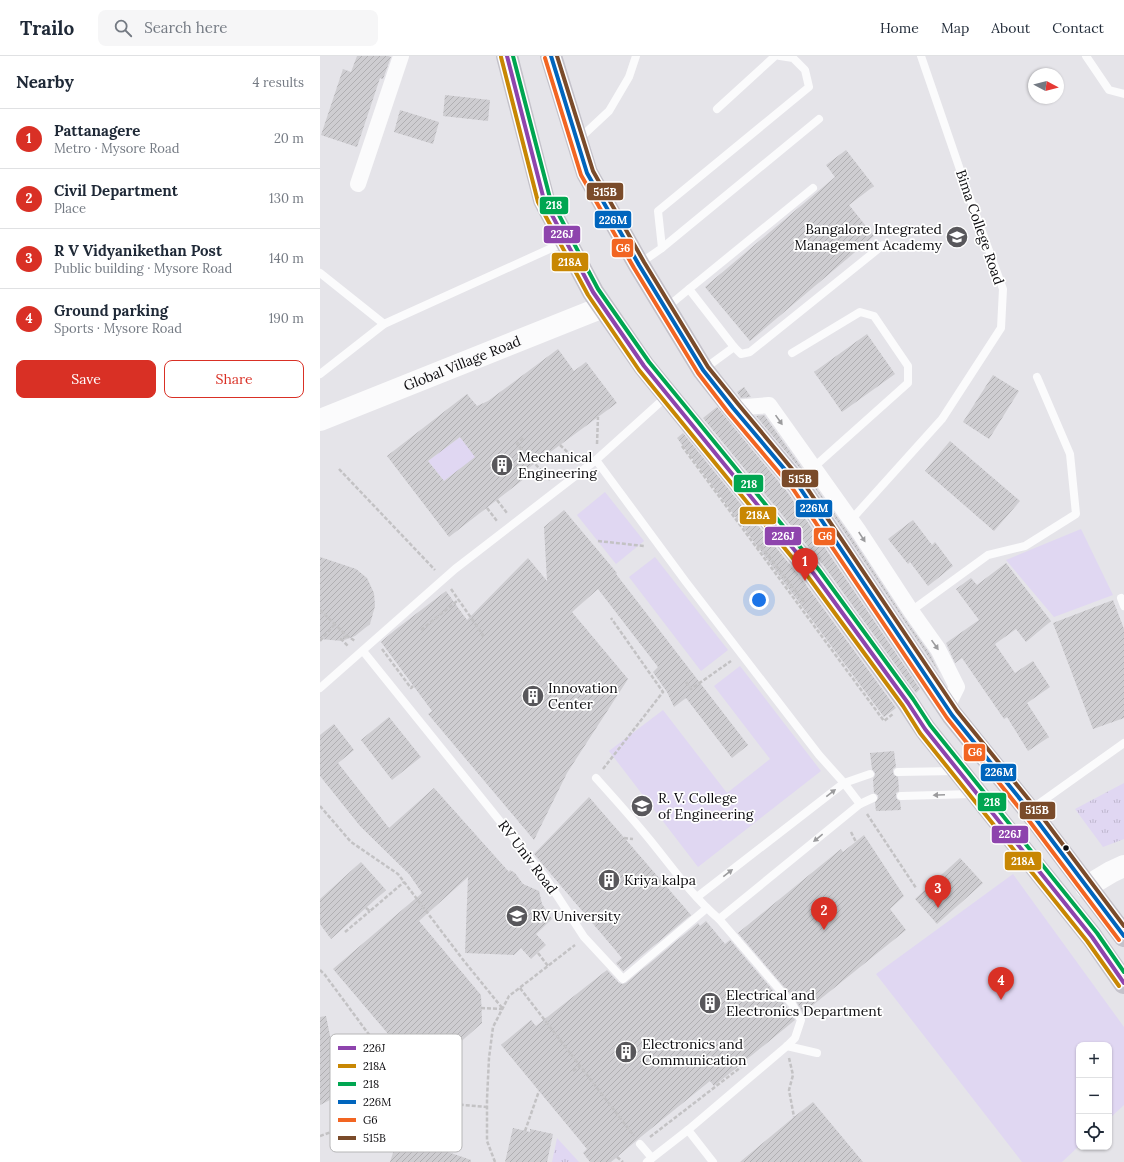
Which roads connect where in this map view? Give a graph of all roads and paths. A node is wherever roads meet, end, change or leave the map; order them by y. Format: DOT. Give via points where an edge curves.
graph roads {
  1 [pos="401,56"];
  2 [pos="507,56"];
  3 [pos="551,56"];
  4 [pos="636,56"];
  5 [pos="775,56"];
  6 [pos="780,56"];
  7 [pos="922,56"];
  8 [pos="1086,56"];
  9 [pos="1124,94"];
  10 [pos="718,110"];
  11 [pos="819,119"];
  12 [pos="577,141"];
  13 [pos="358,184"];
  14 [pos="813,188"];
  15 [pos="566,242"];
  16 [pos="883,245"];
  17 [pos="662,248"];
  18 [pos="639,265"];
  19 [pos="320,273"];
  20 [pos="689,289"];
  21 [pos="603,307"];
  22 [pos="666,308"];
  23 [pos="384,324"];
  24 [pos="734,347"];
  25 [pos="792,353"];
  26 [pos="703,370"];
  27 [pos="320,374"];
  28 [pos="1037,377"];
  29 [pos="668,396"];
  30 [pos="733,408"];
  31 [pos="598,417"];
  32 [pos="320,420"];
  33 [pos="523,438"];
  34 [pos="678,440"];
  35 [pos="560,445"];
  36 [pos="596,460"];
  37 [pos="814,467"];
  38 [pos="339,469"];
  39 [pos="585,469"];
  40 [pos="558,489"];
  41 [pos="497,500"];
  42 [pos="487,508"];
  43 [pos="507,513"];
  44 [pos="851,520"];
  45 [pos="497,521"];
  46 [pos="598,541"];
  47 [pos="661,548"];
  48 [pos="757,548"];
  49 [pos="444,579"];
  50 [pos="457,601"];
  51 [pos="805,603"];
  52 [pos="320,610"];
  53 [pos="910,611"];
  54 [pos="612,618"];
  55 [pos="335,624"];
  56 [pos="421,630"];
  57 [pos="347,636"];
  58 [pos="481,637"];
  59 [pos="375,640"];
  60 [pos="320,641"];
  61 [pos="358,643"];
  62 [pos="348,646"];
  63 [pos="363,651"];
  64 [pos="741,654"];
  65 [pos="686,682"];
  66 [pos="413,686"];
  67 [pos="320,688"];
  68 [pos="908,703"];
  69 [pos="947,707"];
  70 [pos="1124,744"];
  71 [pos="959,771"];
  72 [pos="898,772"];
  73 [pos="870,774"];
  74 [pos="596,778"];
  75 [pos="844,783"];
  76 [pos="977,794"];
  77 [pos="901,796"];
  78 [pos="873,798"];
  79 [pos="860,804"];
  80 [pos="320,806"];
  81 [pos="1029,810"];
  82 [pos="851,832"];
  83 [pos="856,842"];
  84 [pos="1124,866"];
  85 [pos="404,882"];
  86 [pos="1086,887"];
  87 [pos="916,888"];
  88 [pos="697,897"];
  89 [pos="366,908"];
  90 [pos="707,908"];
  91 [pos="370,911"];
  92 [pos="718,919"];
  93 [pos="345,932"];
  94 [pos="1124,936"];
  95 [pos="571,948"];
  96 [pos="538,953"];
  97 [pos="548,966"];
  98 [pos="320,970"];
  99 [pos="1124,983"];
  100 [pos="520,988"];
  101 [pos="481,1008"];
  102 [pos="503,1009"];
  103 [pos="369,1034"];
  104 [pos="787,1046"];
  105 [pos="817,1053"];
  106 [pos="744,1065"];
  107 [pos="580,1066"];
  108 [pos="573,1071"];
  109 [pos="539,1091"];
  110 [pos="462,1104"];
  111 [pos="487,1106"];
  112 [pos="794,1117"];
  113 [pos="688,1130"];
  114 [pos="525,1131"];
  115 [pos="330,1132"];
  116 [pos="320,1136"];
  117 [pos="640,1144"];
  118 [pos="617,1157"];
  119 [pos="649,1160"];
  120 [pos="496,1162"];
  121 [pos="623,1162"];
  122 [pos="713,1162"];
  1 -- 13 [label="street"];
  2 -- 15 [label="highway" via="544,200"];
  3 -- 12 [label="highway"];
  4 -- 12 [label="lane" via="629,77 609,111"];
  5 -- 10 [label="lane"];
  6 -- 17 [label="lane" via="793,58 805,70 809,87 658,212"];
  7 -- 44 [label="lane, Bima College Road" via="1003,289 1001,328 942,419"];
  8 -- 9 [label="lane" via="1109,90"];
  11 -- 17 [label="lane"];
  12 -- 18 [label="highway" via="587,173"];
  14 -- 20 [label="lane"];
  15 -- 21 [label="highway"];
  15 -- 23 [label="lane"];
  16 -- 24 [label="lane" via="750,352 741,354"];
  17 -- 18 [label="lane"];
  18 -- 22 [label="highway"];
  19 -- 23 [label="lane"];
  20 -- 22 [label="lane"];
  20 -- 24 [label="lane"];
  21 -- 29 [label="highway"];
  21 -- 32 [label="street, Global Village Road"];
  22 -- 26 [label="highway"];
  23 -- 27 [label="lane"];
  24 -- 26 [label="lane"];
  25 -- 37 [label="lane" via="860,312 874,316 908,366 908,383"];
  26 -- 30 [label="highway"];
  28 -- 53 [label="lane" via="1070,454 1076,514 1025,546 988,555"];
  29 -- 36 [label="lane"];
  29 -- 68 [label="highway" via="814,574"];
  30 -- 37 [label="street, one-way" via="769,406 804,457"];
  30 -- 69 [label="highway" via="798,485"];
  31 -- 36 [label="path"];
  33 -- 40 [label="path" via="517,444"];
  34 -- 48 [label="path"];
  35 -- 39 [label="path"];
  36 -- 39 [label="lane"];
  36 -- 47 [label="lane"];
  37 -- 44 [label="street"];
  38 -- 49 [label="path"];
  39 -- 40 [label="lane"];
  40 -- 49 [label="lane"];
  41 -- 43 [label="path"];
  42 -- 45 [label="path"];
  44 -- 53 [label="street, one-way"];
  46 -- 47 [label="path"];
  47 -- 64 [label="lane"];
  48 -- 51 [label="path" via="760,545"];
  48 -- 68 [label="path" via="884,721"];
  49 -- 58 [label="path" via="483,635"];
  49 -- 59 [label="lane"];
  50 -- 56 [label="path"];
  52 -- 55 [label="path"];
  53 -- 69 [label="street, one-way" via="938,649 957,687"];
  54 -- 74 [label="path" via="663,692"];
  55 -- 57 [label="path"];
  55 -- 60 [label="path"];
  57 -- 61 [label="path"];
  57 -- 62 [label="path" via="341,639"];
  59 -- 63 [label="lane"];
  59 -- 66 [label="path" via="411,688"];
  63 -- 67 [label="lane"];
  63 -- 90 [label="lane, RV Univ Road" via="545,877 584,938 623,979"];
  64 -- 65 [label="path" via="691,689"];
  64 -- 75 [label="lane" via="819,755"];
  68 -- 71 [label="highway"];
  69 -- 81 [label="highway"];
  70 -- 81 [label="lane"];
  71 -- 72 [label="lane"];
  71 -- 76 [label="highway"];
  73 -- 75 [label="lane"];
  74 -- 88 [label="lane"];
  75 -- 79 [label="lane"];
  88 -- 75 [label="lane, one-way"];
  76 -- 77 [label="lane, one-way"];
  76 -- 99 [label="highway" via="1092,937"];
  78 -- 79 [label="lane"];
  79 -- 87 [label="path"];
  79 -- 92 [label="lane, one-way"];
  80 -- 85 [label="path" via="351,842 398,874"];
  81 -- 86 [label="highway"];
  82 -- 83 [label="path"];
  84 -- 86 [label="street"];
  85 -- 91 [label="path"];
  85 -- 102 [label="path"];
  86 -- 94 [label="highway"];
  88 -- 90 [label="lane"];
  89 -- 91 [label="path"];
  90 -- 92 [label="lane"];
  91 -- 93 [label="path"];
  92 -- 104 [label="lane" via="798,1013 801,1020 799,1030"];
  95 -- 97 [label="path"];
  96 -- 97 [label="path"];
  97 -- 100 [label="path"];
  98 -- 103 [label="path"];
  100 -- 102 [label="path" via="509,996"];
  100 -- 107 [label="path"];
  101 -- 102 [label="path"];
  102 -- 111 [label="path" via="493,1027"];
  104 -- 105 [label="lane"];
  104 -- 112 [label="path" via="793,1075 790,1090"];
  104 -- 113 [label="lane"];
  106 -- 117 [label="path"];
  107 -- 108 [label="path"];
  107 -- 117 [label="path"];
  109 -- 114 [label="path"];
  110 -- 111 [label="path"];
  111 -- 120 [label="path" via="487,1141"];
  113 -- 119 [label="lane"];
  113 -- 122 [label="lane"];
  115 -- 116 [label="path"];
  117 -- 119 [label="lane"];
  118 -- 121 [label="path"];
}
